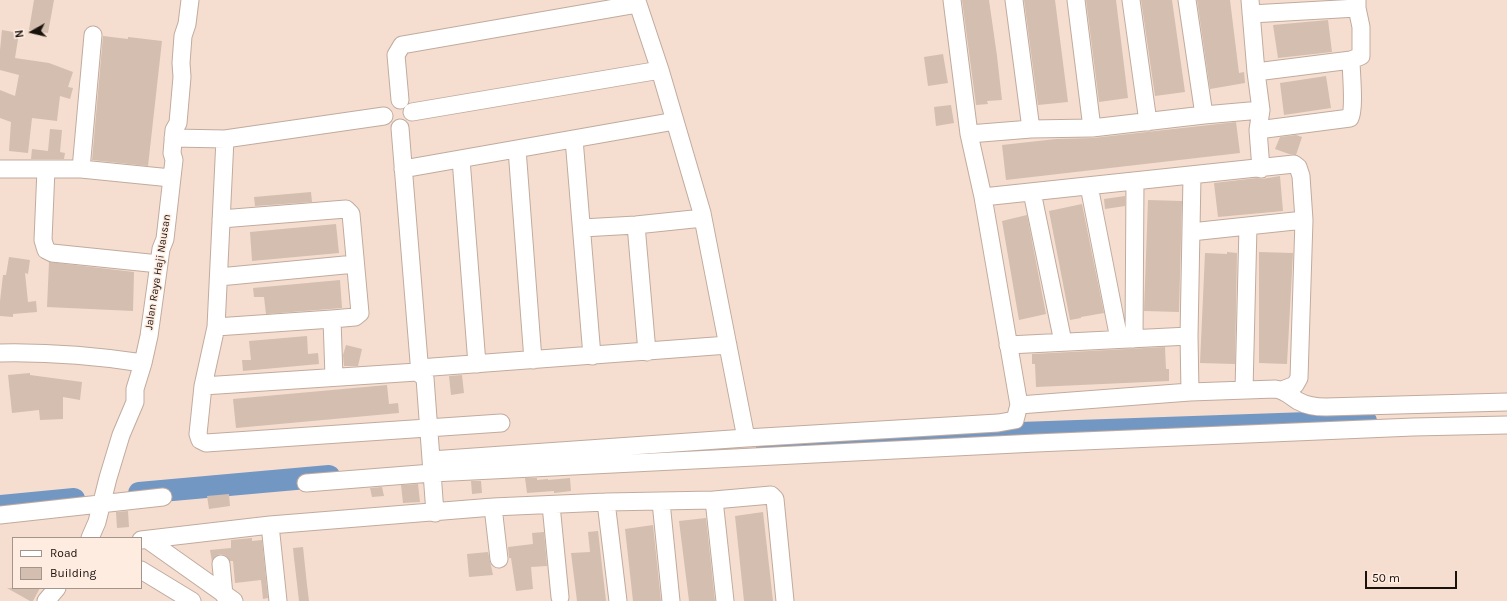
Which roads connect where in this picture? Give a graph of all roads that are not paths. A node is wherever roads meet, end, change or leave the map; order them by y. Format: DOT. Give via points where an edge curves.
graph roads {
  1 [pos="190,0"];
  2 [pos="952,0"];
  3 [pos="1014,0"];
  4 [pos="1076,0"];
  5 [pos="1131,0"];
  6 [pos="1187,0"];
  7 [pos="1357,4"];
  8 [pos="1250,7"];
  9 [pos="93,35"];
  10 [pos="1351,60"];
  11 [pos="660,70"];
  12 [pos="1256,72"];
  13 [pos="400,100"];
  14 [pos="1262,110"];
  15 [pos="412,112"];
  16 [pos="1204,115"];
  17 [pos="384,116"];
  18 [pos="675,121"];
  19 [pos="1148,122"];
  20 [pos="400,128"];
  21 [pos="1092,128"];
  22 [pos="1031,129"];
  23 [pos="1258,130"];
  24 [pos="969,134"];
  25 [pos="173,138"];
  26 [pos="225,139"];
  27 [pos="574,139"];
  28 [pos="517,149"];
  29 [pos="462,159"];
  30 [pos="0,169"];
  31 [pos="46,169"];
  32 [pos="81,169"];
  33 [pos="403,169"];
  34 [pos="1261,169"];
  35 [pos="1192,176"];
  36 [pos="171,178"];
  37 [pos="1135,181"];
  38 [pos="1089,186"];
  39 [pos="1032,192"];
  40 [pos="983,197"];
  41 [pos="703,218"];
  42 [pos="221,219"];
  43 [pos="1304,220"];
  44 [pos="636,225"];
  45 [pos="1248,226"];
  46 [pos="582,228"];
  47 [pos="1192,232"];
  48 [pos="159,264"];
  49 [pos="355,264"];
  50 [pos="219,277"];
  51 [pos="332,319"];
  52 [pos="216,327"];
  53 [pos="1189,336"];
  54 [pos="1127,339"];
  55 [pos="1063,342"];
  56 [pos="728,345"];
  57 [pos="1008,345"];
  58 [pos="647,352"];
  59 [pos="0,353"];
  60 [pos="592,356"];
  61 [pos="533,360"];
  62 [pos="143,363"];
  63 [pos="477,364"];
  64 [pos="419,371"];
  65 [pos="334,377"];
  66 [pos="203,386"];
  67 [pos="1244,390"];
  68 [pos="1282,390"];
  69 [pos="1190,392"];
  70 [pos="1507,402"];
  71 [pos="1019,405"];
  72 [pos="501,423"];
  73 [pos="1507,425"];
  74 [pos="429,427"];
  75 [pos="746,438"];
  76 [pos="431,467"];
  77 [pos="306,483"];
  78 [pos="163,497"];
  79 [pos="714,500"];
  80 [pos="606,502"];
  81 [pos="661,502"];
  82 [pos="102,504"];
  83 [pos="550,505"];
  84 [pos="493,507"];
  85 [pos="434,513"];
  86 [pos="0,516"];
  87 [pos="270,525"];
  88 [pos="90,537"];
  89 [pos="145,540"];
  90 [pos="499,560"];
  91 [pos="221,564"];
  92 [pos="142,571"];
  93 [pos="56,589"];
  94 [pos="172,596"];
  95 [pos="560,597"];
  96 [pos="229,598"];
  97 [pos="46,601"];
  98 [pos="192,601"];
  99 [pos="278,601"];
  100 [pos="618,601"];
  101 [pos="671,601"];
  102 [pos="725,601"];
  103 [pos="785,601"];
  1 -- 25 [label="street, Jalan Raya Haji Nausan" via="183,36 178,123"];
  2 -- 24 [label="street"];
  3 -- 22 [label="street"];
  4 -- 21 [label="street"];
  5 -- 19 [label="street"];
  6 -- 16 [label="street"];
  7 -- 8 [label="street"];
  7 -- 10 [label="street" via="1361,27 1361,56"];
  8 -- 12 [label="street"];
  9 -- 32 [label="street"];
  10 -- 12 [label="street"];
  10 -- 23 [label="street" via="1350,118"];
  11 -- 13 [label="street" via="638,4 402,45 396,55"];
  11 -- 15 [label="street"];
  11 -- 18 [label="street"];
  12 -- 14 [label="street"];
  13 -- 15 [label="street" via="408,104"];
  13 -- 17 [label="street" via="388,104"];
  14 -- 16 [label="street"];
  14 -- 23 [label="street"];
  15 -- 20 [label="street" via="408,124"];
  16 -- 19 [label="street"];
  17 -- 20 [label="street" via="391,127"];
  17 -- 26 [label="street"];
  18 -- 27 [label="street"];
  18 -- 41 [label="street"];
  19 -- 21 [label="street"];
  20 -- 33 [label="street"];
  21 -- 22 [label="street"];
  22 -- 24 [label="street"];
  23 -- 34 [label="street"];
  24 -- 40 [label="street"];
  25 -- 26 [label="street"];
  25 -- 36 [label="street, Jalan Raya Haji Nausan" via="174,160"];
  26 -- 42 [label="street"];
  27 -- 28 [label="street"];
  27 -- 46 [label="street"];
  28 -- 29 [label="street"];
  28 -- 61 [label="street"];
  29 -- 33 [label="street"];
  29 -- 63 [label="street"];
  30 -- 31 [label="street"];
  31 -- 32 [label="street"];
  31 -- 48 [label="street" via="43,240 46,250 52,253"];
  32 -- 36 [label="street"];
  33 -- 64 [label="street"];
  34 -- 35 [label="street"];
  34 -- 43 [label="street" via="1294,164 1298,167"];
  35 -- 37 [label="street"];
  35 -- 47 [label="street"];
  36 -- 48 [label="street, Jalan Raya Haji Nausan" via="165,239"];
  37 -- 38 [label="street"];
  37 -- 54 [label="street"];
  38 -- 39 [label="street"];
  38 -- 54 [label="street"];
  39 -- 40 [label="street"];
  39 -- 55 [label="street"];
  40 -- 57 [label="street"];
  41 -- 44 [label="street"];
  41 -- 56 [label="street"];
  42 -- 49 [label="street" via="346,210 351,214"];
  42 -- 50 [label="street"];
  43 -- 45 [label="street"];
  43 -- 68 [label="street" via="1299,378 1295,385"];
  44 -- 46 [label="street"];
  44 -- 58 [label="street"];
  45 -- 47 [label="street"];
  45 -- 67 [label="street"];
  46 -- 60 [label="street"];
  47 -- 53 [label="street"];
  48 -- 62 [label="street, Jalan Raya Haji Nausan"];
  49 -- 50 [label="street"];
  49 -- 51 [label="street" via="360,313"];
  50 -- 52 [label="street"];
  51 -- 52 [label="street"];
  51 -- 65 [label="street"];
  52 -- 66 [label="street"];
  53 -- 54 [label="street"];
  53 -- 69 [label="street"];
  54 -- 55 [label="street"];
  55 -- 57 [label="street"];
  56 -- 58 [label="street"];
  56 -- 75 [label="street"];
  57 -- 71 [label="street"];
  58 -- 60 [label="street"];
  59 -- 62 [label="street" via="53,353"];
  60 -- 61 [label="street"];
  61 -- 63 [label="street"];
  62 -- 82 [label="street, Jalan Raya Haji Nausan" via="135,389 135,402 121,435"];
  63 -- 64 [label="street"];
  64 -- 65 [label="street"];
  64 -- 74 [label="street" via="425,378"];
  65 -- 66 [label="street"];
  66 -- 74 [label="street" via="198,434 200,440 206,443"];
  67 -- 68 [label="street"];
  67 -- 69 [label="street"];
  68 -- 70 [label="street" via="1307,405 1320,407"];
  69 -- 71 [label="street"];
  71 -- 75 [label="street" via="1015,420 998,423"];
  72 -- 74 [label="street"];
  73 -- 76 [label="street"];
  74 -- 76 [label="street"];
  75 -- 76 [label="street"];
  76 -- 77 [label="street"];
  76 -- 85 [label="street"];
  78 -- 82 [label="street"];
  79 -- 81 [label="street"];
  79 -- 102 [label="street"];
  79 -- 103 [label="street" via="766,494 774,496"];
  80 -- 81 [label="street"];
  80 -- 83 [label="street"];
  80 -- 100 [label="street"];
  81 -- 101 [label="street"];
  82 -- 86 [label="street"];
  82 -- 88 [label="street, Jalan Raya Haji Nausan"];
  83 -- 84 [label="street"];
  83 -- 95 [label="street"];
  84 -- 85 [label="street"];
  84 -- 90 [label="street"];
  85 -- 87 [label="street"];
  87 -- 89 [label="street"];
  87 -- 99 [label="street"];
  89 -- 96 [label="street"];
  91 -- 96 [label="street"];
  92 -- 94 [label="street"];
  93 -- 97 [label="street"];
  94 -- 98 [label="street"];
}
